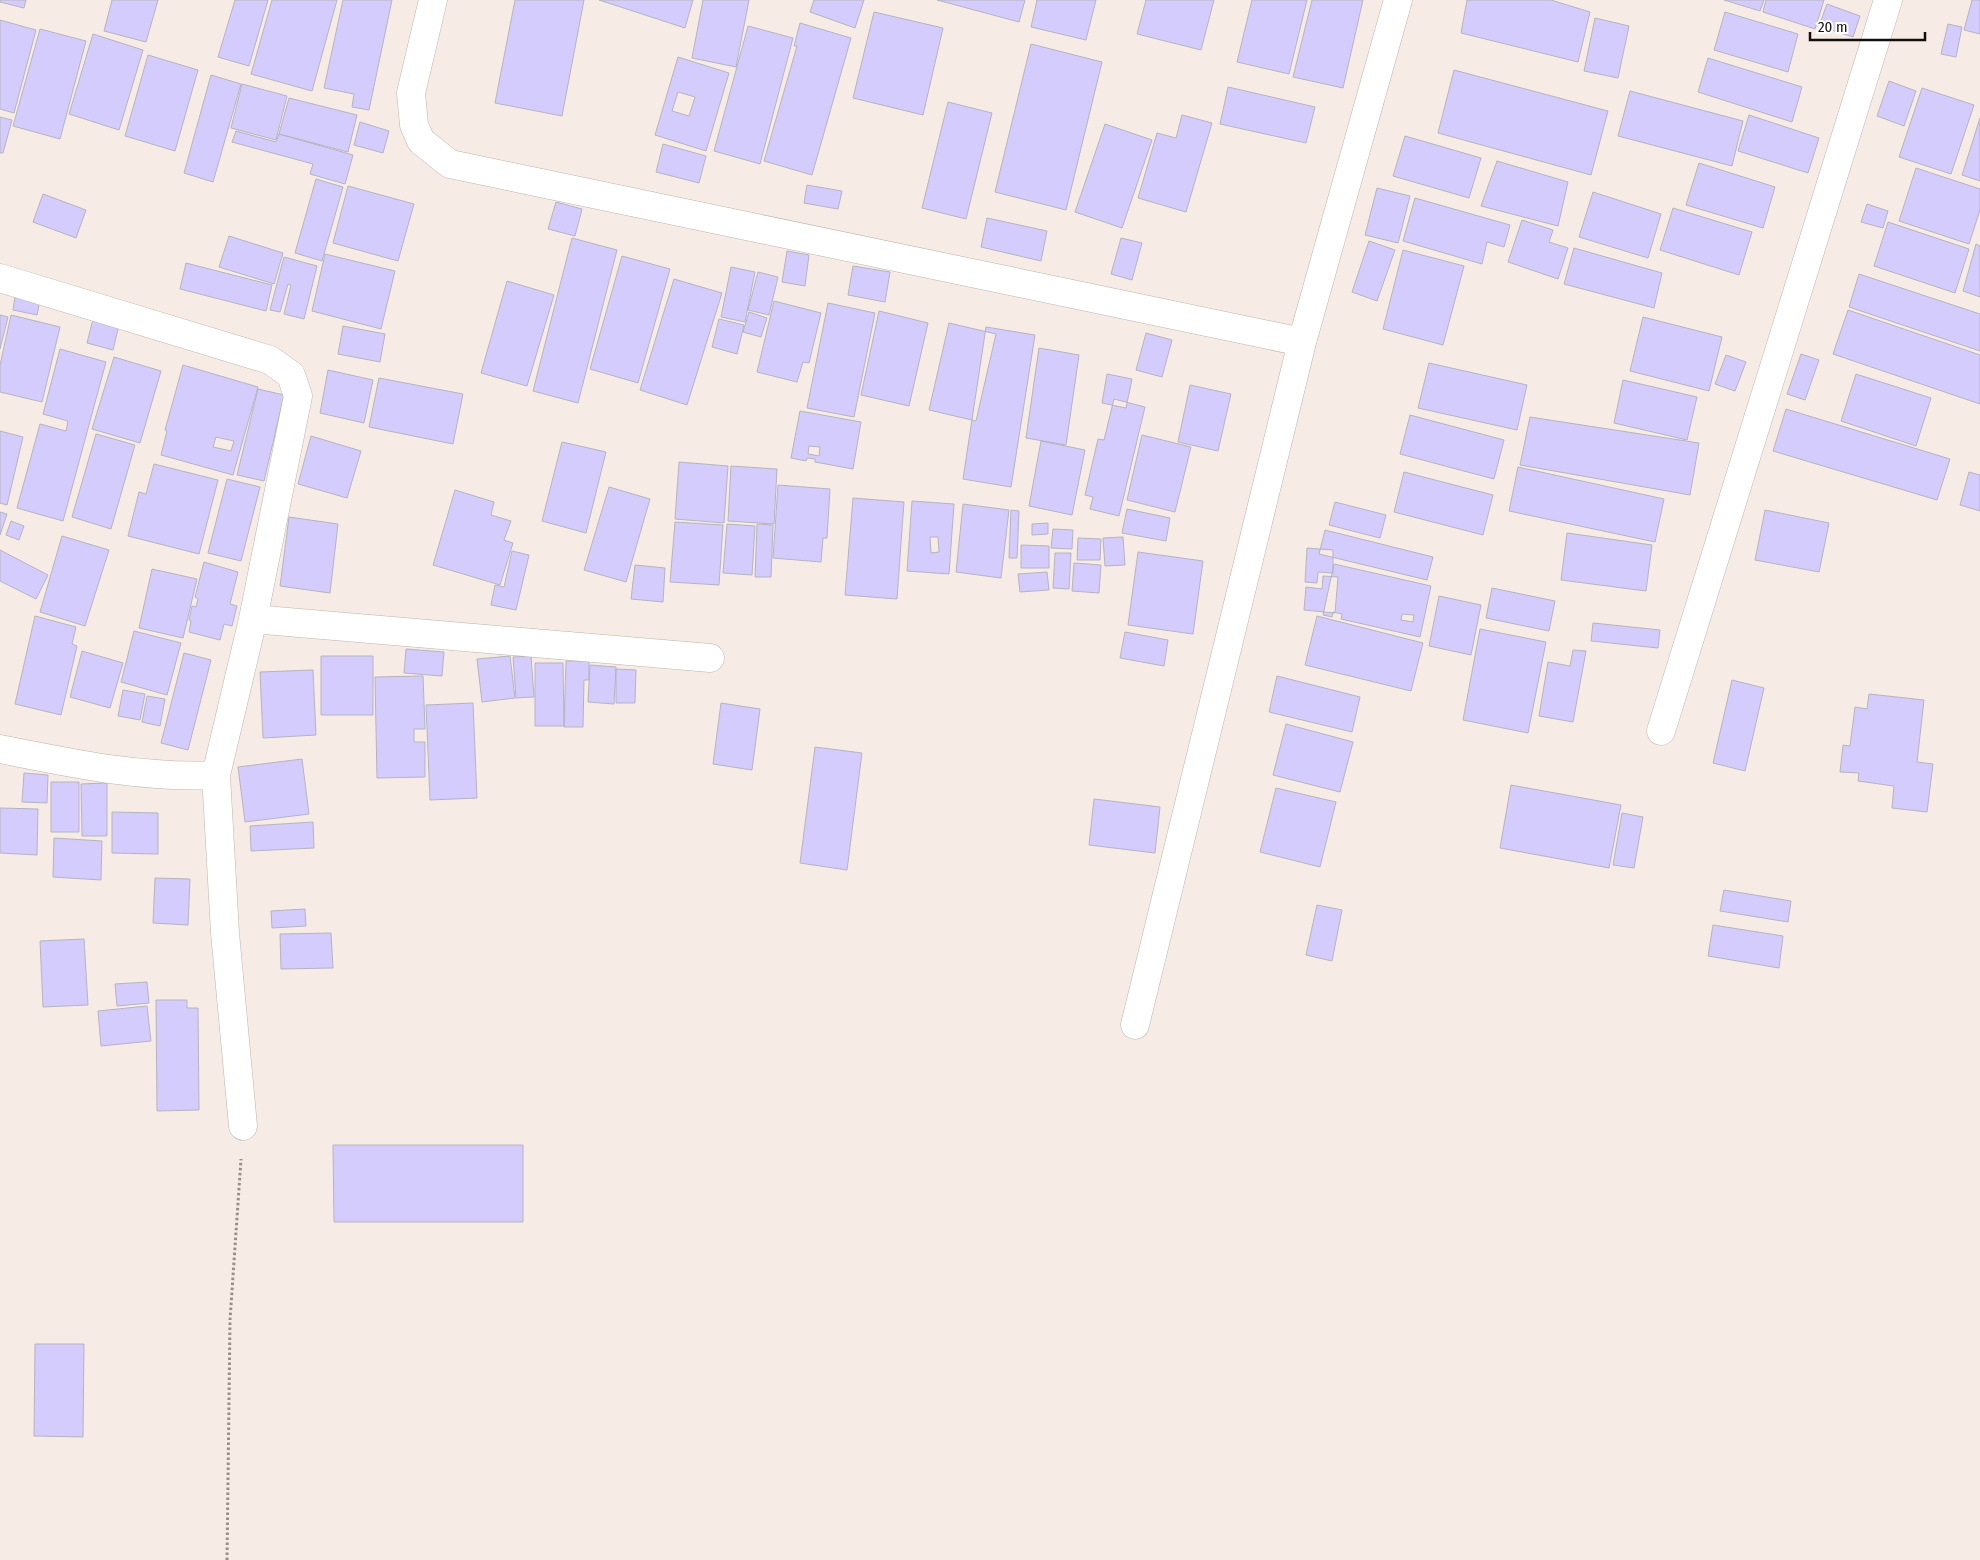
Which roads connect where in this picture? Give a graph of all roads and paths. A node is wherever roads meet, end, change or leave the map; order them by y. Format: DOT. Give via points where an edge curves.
graph roads {
  1 [pos="433,0"];
  2 [pos="1398,0"];
  3 [pos="1888,0"];
  4 [pos="0,278"];
  5 [pos="1302,342"];
  6 [pos="253,619"];
  7 [pos="710,658"];
  8 [pos="1661,731"];
  9 [pos="0,750"];
  10 [pos="216,774"];
  11 [pos="1135,1025"];
  12 [pos="243,1126"];
  13 [pos="227,1560"];
  1 -- 5 [label="street" via="411,94 414,124 421,141 450,164"];
  2 -- 5 [label="street"];
  3 -- 8 [label="street"];
  4 -- 6 [label="street" via="270,360 291,375 298,396"];
  5 -- 11 [label="street"];
  6 -- 7 [label="street"];
  6 -- 10 [label="street"];
  9 -- 10 [label="street" via="122,772 191,776"];
  10 -- 12 [label="street" via="225,934"];
  12 -- 13 [label="path" via="230,1320"];
}
